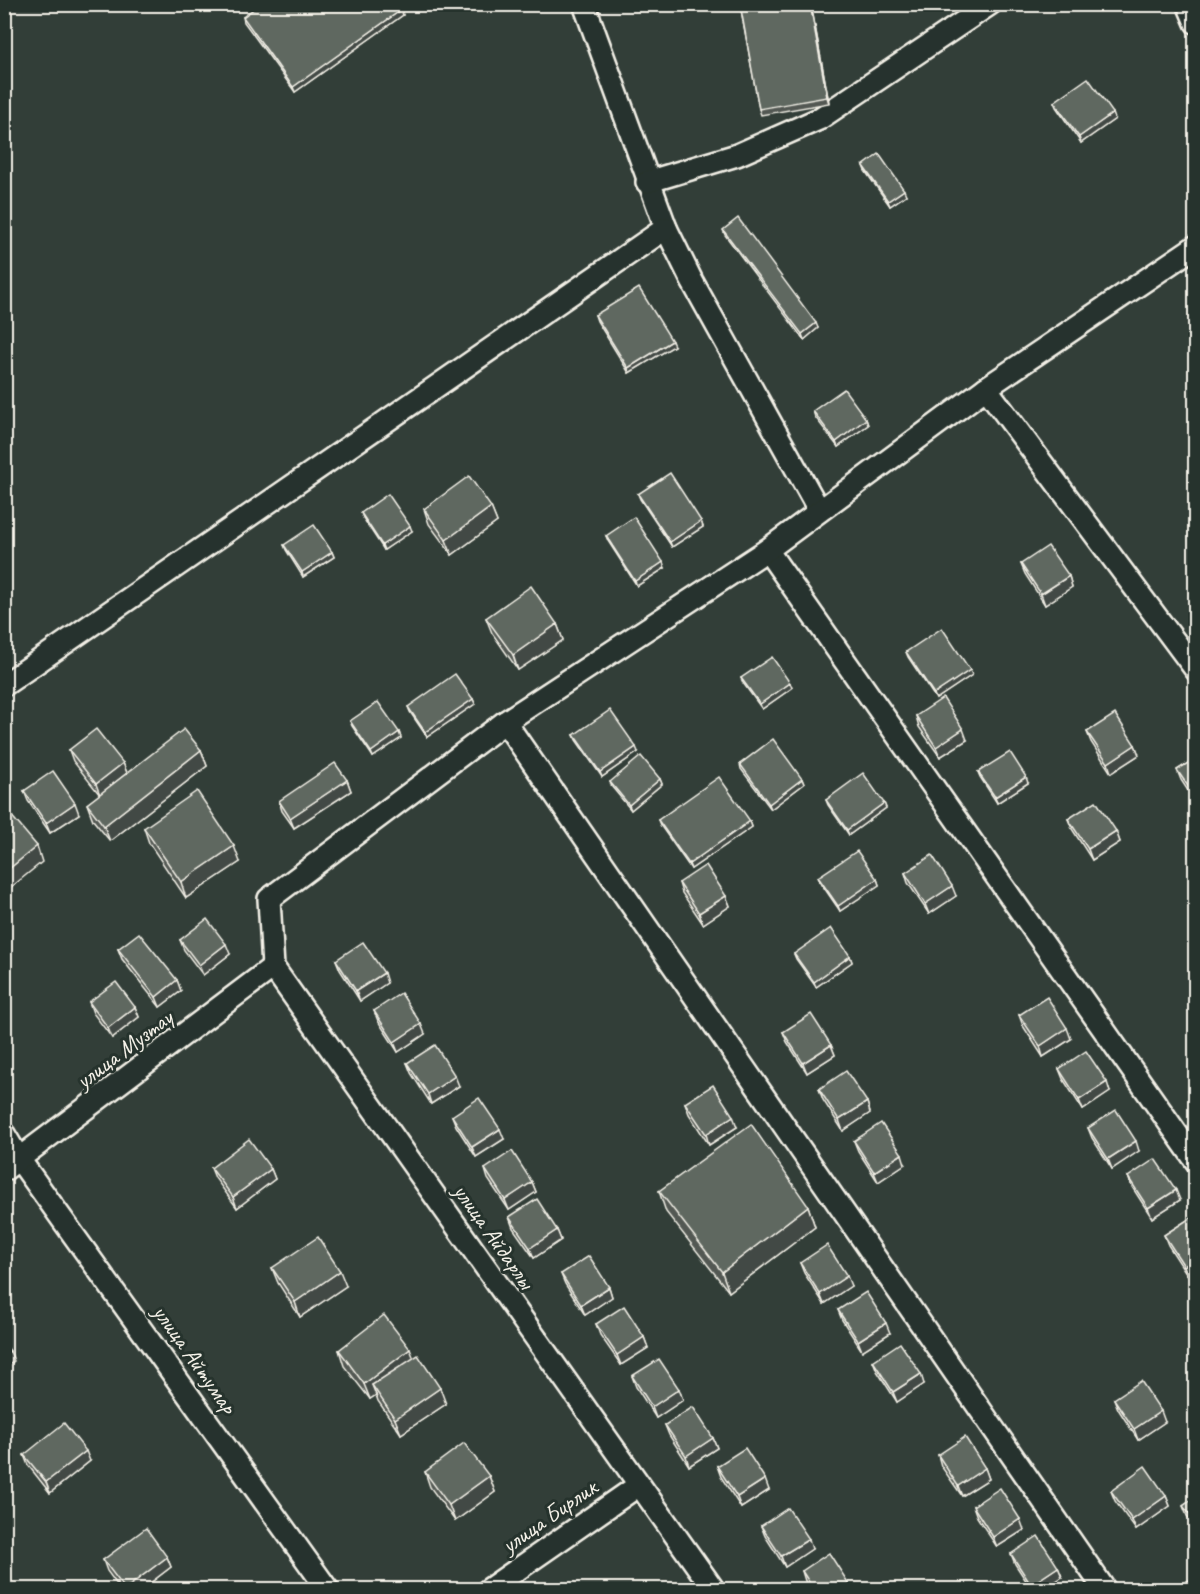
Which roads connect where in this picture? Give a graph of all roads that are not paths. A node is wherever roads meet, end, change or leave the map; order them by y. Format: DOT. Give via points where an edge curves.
graph roads {
  1 [pos="584,4"];
  2 [pos="990,4"];
  3 [pos="1188,4"];
  4 [pos="1196,23"];
  5 [pos="647,182"];
  6 [pos="666,228"];
  7 [pos="1196,246"];
  8 [pos="986,388"];
  9 [pos="819,510"];
  10 [pos="767,550"];
  11 [pos="1196,670"];
  12 [pos="4,685"];
  13 [pos="505,722"];
  14 [pos="273,967"];
  15 [pos="4,1134"];
  16 [pos="1196,1161"];
  17 [pos="12,1165"];
  18 [pos="639,1485"];
  19 [pos="328,1590"];
  20 [pos="488,1590"];
  21 [pos="714,1590"];
  22 [pos="1105,1590"];
  1 -- 5 [label="street"];
  2 -- 5 [label="street" via="819,120 737,155"];
  3 -- 4 [label="street"];
  5 -- 6 [label="street"];
  6 -- 9 [label="street"];
  6 -- 12 [label="street"];
  7 -- 8 [label="street"];
  8 -- 9 [label="street"];
  8 -- 11 [label="street"];
  9 -- 10 [label="street"];
  10 -- 13 [label="street"];
  10 -- 16 [label="street"];
  13 -- 14 [label="street" via="268,899"];
  13 -- 22 [label="street"];
  14 -- 17 [label="street, улица Музтау"];
  14 -- 18 [label="street, улица Айдарлы"];
  15 -- 17 [label="street, улица Айтумар"];
  17 -- 19 [label="street, улица Айтумар"];
  18 -- 20 [label="street, улица Бирлик"];
  18 -- 21 [label="street, улица Айдарлы"];
}
